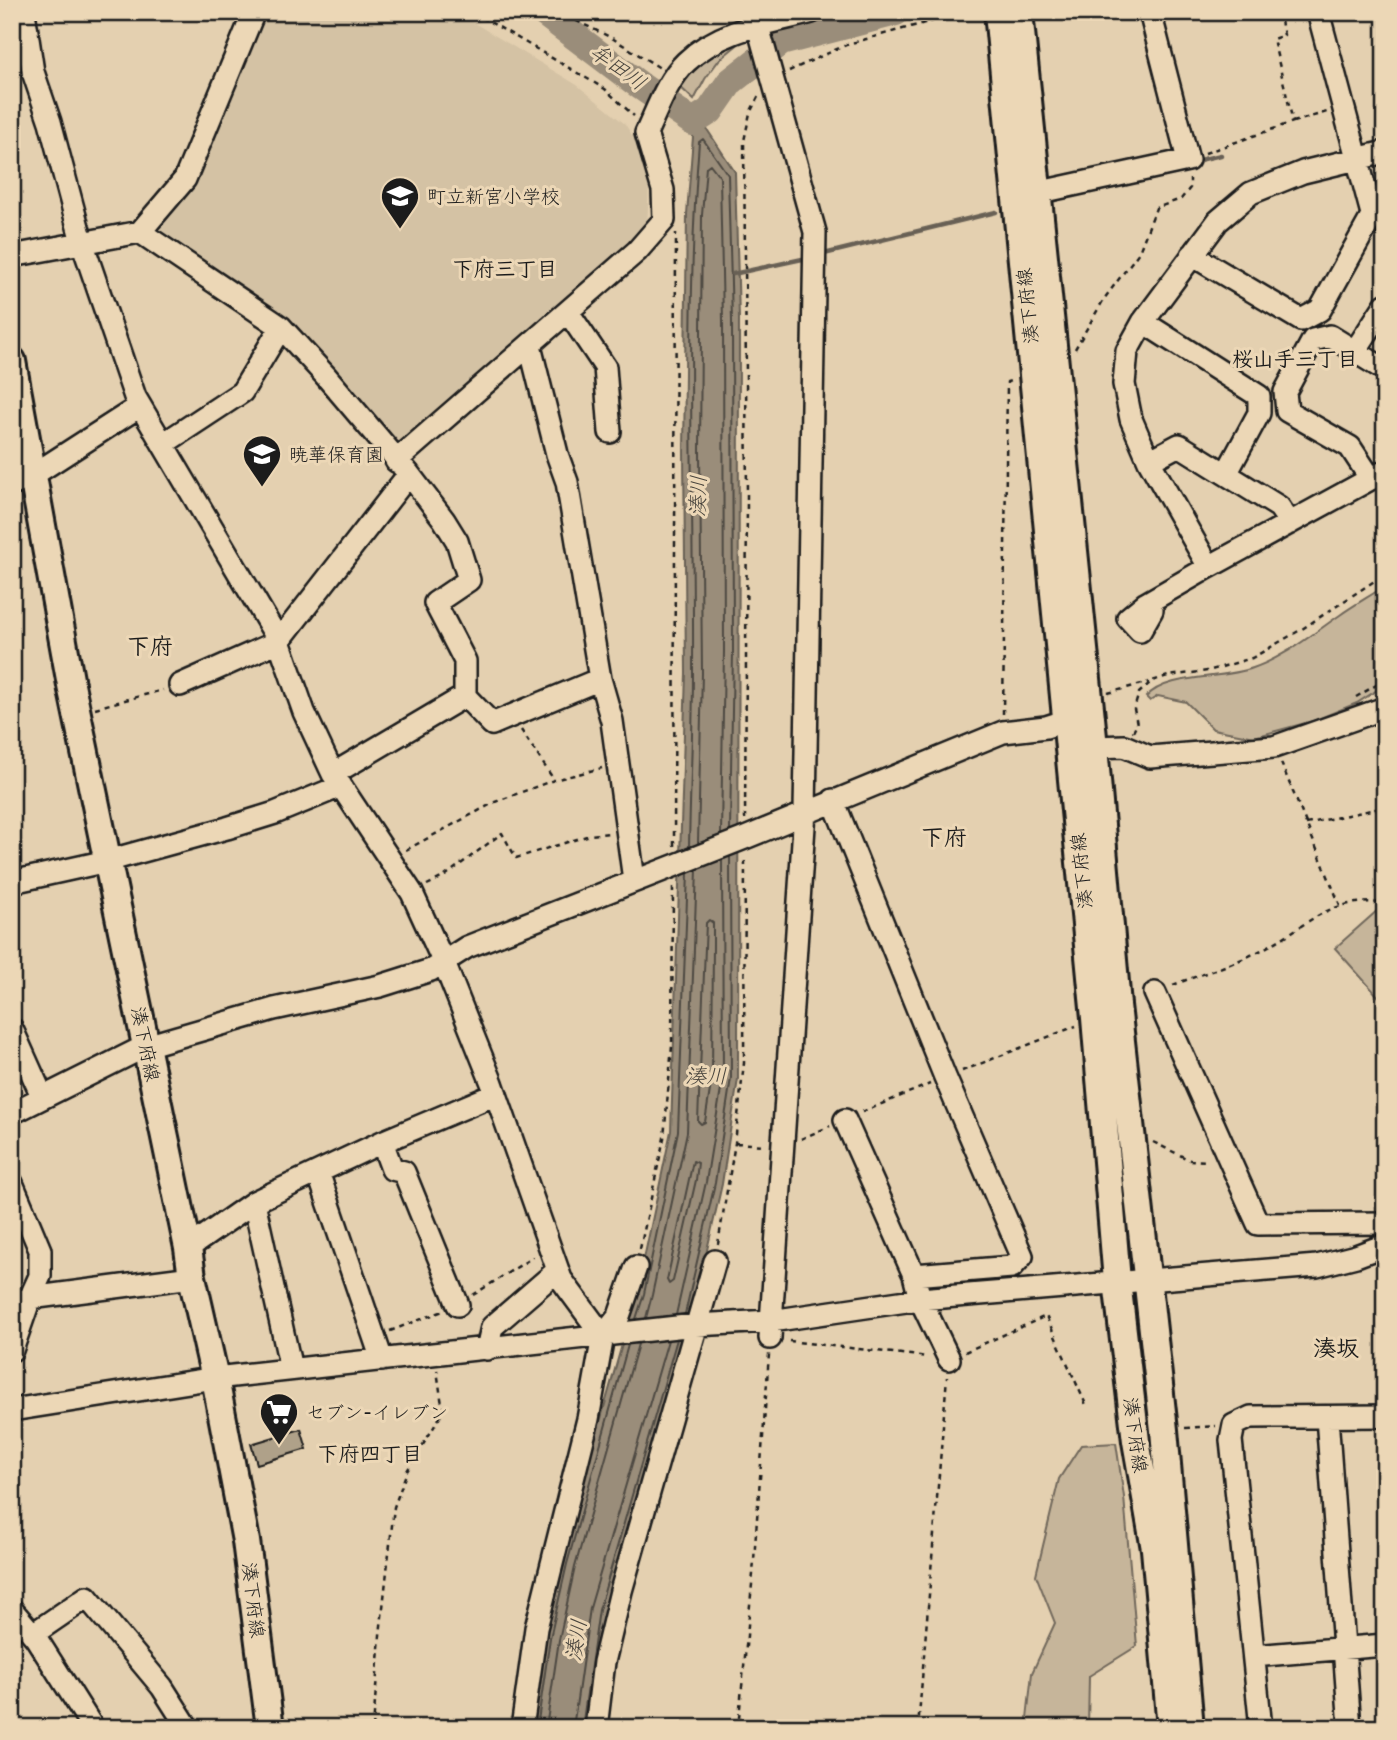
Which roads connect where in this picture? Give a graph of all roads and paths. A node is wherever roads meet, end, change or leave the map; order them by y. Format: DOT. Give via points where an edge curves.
graph roads {
  1 [pos="24,12"];
  2 [pos="254,12"];
  3 [pos="474,12"];
  4 [pos="558,12"];
  5 [pos="813,12"];
  6 [pos="965,12"];
  7 [pos="998,12"];
  8 [pos="1019,12"];
  9 [pos="1150,12"];
  10 [pos="1279,12"];
  11 [pos="1318,12"];
  12 [pos="757,24"];
  13 [pos="772,78"];
  14 [pos="673,79"];
  15 [pos="1345,107"];
  16 [pos="1293,122"];
  17 [pos="648,129"];
  18 [pos="1385,152"];
  19 [pos="1359,158"];
  20 [pos="1188,160"];
  21 [pos="1036,193"];
  22 [pos="664,220"];
  23 [pos="140,232"];
  24 [pos="82,242"];
  25 [pos="1192,255"];
  26 [pos="12,256"];
  27 [pos="1385,305"];
  28 [pos="568,312"];
  29 [pos="1143,322"];
  30 [pos="281,327"];
  31 [pos="530,345"];
  32 [pos="1052,350"];
  33 [pos="1355,351"];
  34 [pos="12,361"];
  35 [pos="1385,370"];
  36 [pos="1034,374"];
  37 [pos="140,406"];
  38 [pos="610,432"];
  39 [pos="163,443"];
  40 [pos="1149,461"];
  41 [pos="403,468"];
  42 [pos="1226,474"];
  43 [pos="1378,475"];
  44 [pos="23,480"];
  45 [pos="1290,523"];
  46 [pos="1209,567"];
  47 [pos="1385,574"];
  48 [pos="1145,604"];
  49 [pos="279,641"];
  50 [pos="600,679"];
  51 [pos="1152,681"];
  52 [pos="180,685"];
  53 [pos="1120,691"];
  54 [pos="466,696"];
  55 [pos="1385,708"];
  56 [pos="78,713"];
  57 [pos="512,716"];
  58 [pos="1065,721"];
  59 [pos="1003,732"];
  60 [pos="1124,746"];
  61 [pos="1094,747"];
  62 [pos="1274,747"];
  63 [pos="618,764"];
  64 [pos="337,780"];
  65 [pos="554,780"];
  66 [pos="833,800"];
  67 [pos="1385,807"];
  68 [pos="805,811"];
  69 [pos="1306,824"];
  70 [pos="628,831"];
  71 [pos="745,838"];
  72 [pos="390,858"];
  73 [pos="107,861"];
  74 [pos="673,865"];
  75 [pos="634,880"];
  76 [pos="12,882"];
  77 [pos="412,893"];
  78 [pos="1385,902"];
  79 [pos="1340,905"];
  80 [pos="444,964"];
  81 [pos="1155,993"];
  82 [pos="1096,1018"];
  83 [pos="12,1029"];
  84 [pos="146,1046"];
  85 [pos="945,1077"];
  86 [pos="496,1094"];
  87 [pos="43,1097"];
  88 [pos="12,1114"];
  89 [pos="845,1120"];
  90 [pos="382,1142"];
  91 [pos="1132,1142"];
  92 [pos="736,1143"];
  93 [pos="785,1146"];
  94 [pos="1227,1155"];
  95 [pos="318,1172"];
  96 [pos="12,1184"];
  97 [pos="254,1202"];
  98 [pos="1385,1223"];
  99 [pos="1385,1245"];
  100 [pos="188,1248"];
  101 [pos="715,1261"];
  102 [pos="636,1267"];
  103 [pos="558,1270"];
  104 [pos="914,1275"];
  105 [pos="192,1277"];
  106 [pos="1148,1280"];
  107 [pos="1117,1282"];
  108 [pos="920,1299"];
  109 [pos="21,1300"];
  110 [pos="457,1305"];
  111 [pos="695,1325"];
  112 [pos="770,1330"];
  113 [pos="603,1336"];
  114 [pos="488,1349"];
  115 [pos="12,1350"];
  116 [pos="436,1354"];
  117 [pos="949,1359"];
  118 [pos="382,1360"];
  119 [pos="291,1369"];
  120 [pos="215,1378"];
  121 [pos="1087,1408"];
  122 [pos="12,1410"];
  123 [pos="1385,1416"];
  124 [pos="1327,1417"];
  125 [pos="1234,1425"];
  126 [pos="1164,1430"];
  127 [pos="12,1610"];
  128 [pos="33,1634"];
  129 [pos="1385,1645"];
  130 [pos="1344,1648"];
  131 [pos="1254,1656"];
  132 [pos="93,1728"];
  133 [pos="188,1728"];
  134 [pos="270,1728"];
  135 [pos="373,1728"];
  136 [pos="522,1728"];
  137 [pos="596,1728"];
  138 [pos="738,1728"];
  139 [pos="918,1728"];
  140 [pos="1171,1728"];
  141 [pos="1190,1728"];
  142 [pos="1261,1728"];
  143 [pos="1350,1728"];
  1 -- 24 [label="street" via="33,72"];
  2 -- 23 [label="street" via="185,179"];
  3 -- 17 [label="path" via="605,89"];
  4 -- 14 [label="path" via="612,38"];
  5 -- 12 [label="street"];
  6 -- 13 [label="path" via="848,44"];
  7 -- 36 [label="main road, 湊下府線"];
  8 -- 21 [label="main road, 湊下府線"];
  9 -- 20 [label="street"];
  10 -- 16 [label="path" via="1284,35 1273,39"];
  11 -- 15 [label="street"];
  12 -- 13 [label="street"];
  12 -- 14 [label="street" via="705,47"];
  13 -- 68 [label="street" via="815,232"];
  13 -- 71 [label="path" via="750,113 744,141"];
  14 -- 17 [label="street"];
  15 -- 16 [label="path"];
  15 -- 19 [label="street"];
  16 -- 20 [label="path"];
  17 -- 22 [label="street" via="663,190"];
  18 -- 19 [label="street"];
  19 -- 25 [label="street" via="1303,172 1251,193 1218,221"];
  19 -- 25 [label="street" via="1372,214 1320,310 1301,320"];
  20 -- 21 [label="street"];
  20 -- 32 [label="path" via="1191,188 1181,199 1156,208 1139,252 1075,349"];
  21 -- 32 [label="main road, 湊下府線"];
  22 -- 28 [label="street" via="637,251"];
  22 -- 74 [label="path" via="676,225"];
  23 -- 24 [label="street"];
  23 -- 30 [label="street"];
  24 -- 26 [label="street"];
  24 -- 37 [label="street"];
  25 -- 29 [label="street"];
  27 -- 33 [label="street"];
  28 -- 31 [label="street"];
  28 -- 38 [label="street" via="605,367"];
  29 -- 40 [label="street" via="1127,351 1124,384 1131,419"];
  29 -- 42 [label="street" via="1259,396 1259,413"];
  30 -- 39 [label="street" via="242,391"];
  30 -- 41 [label="street"];
  31 -- 41 [label="street"];
  31 -- 50 [label="street" via="566,482"];
  32 -- 61 [label="main road, 湊下府線"];
  33 -- 35 [label="street"];
  33 -- 43 [label="street" via="1330,335 1313,340 1285,392 1287,411 1350,447"];
  34 -- 44 [label="main road, 湊下府線"];
  36 -- 58 [label="main road, 湊下府線"];
  36 -- 59 [label="path" via="1007,382"];
  37 -- 39 [label="street"];
  37 -- 44 [label="street"];
  39 -- 49 [label="street"];
  40 -- 42 [label="street" via="1179,445"];
  40 -- 46 [label="street"];
  41 -- 49 [label="street"];
  41 -- 54 [label="street" via="457,541 469,580 435,603 465,661"];
  42 -- 45 [label="street" via="1279,507"];
  43 -- 45 [label="street"];
  44 -- 56 [label="main road, 湊下府線"];
  45 -- 46 [label="street"];
  46 -- 48 [label="street"];
  47 -- 51 [label="path" via="1252,658"];
  49 -- 52 [label="street"];
  49 -- 64 [label="street" via="304,712"];
  50 -- 57 [label="street"];
  50 -- 63 [label="street"];
  51 -- 53 [label="path"];
  51 -- 60 [label="path" via="1139,693 1134,709 1137,724"];
  52 -- 56 [label="path"];
  54 -- 57 [label="street" via="492,724"];
  54 -- 64 [label="street"];
  55 -- 62 [label="street"];
  56 -- 73 [label="main road, 湊下府線"];
  57 -- 65 [label="path"];
  58 -- 59 [label="street"];
  58 -- 61 [label="street"];
  58 -- 82 [label="main road, 湊下府線"];
  59 -- 66 [label="street"];
  60 -- 61 [label="street"];
  60 -- 62 [label="street" via="1150,757"];
  61 -- 91 [label="main road, 湊下府線"];
  62 -- 69 [label="path"];
  63 -- 65 [label="path"];
  63 -- 70 [label="street"];
  64 -- 72 [label="street"];
  64 -- 73 [label="street" via="275,813"];
  65 -- 72 [label="path" via="495,802"];
  66 -- 68 [label="street"];
  66 -- 85 [label="street"];
  67 -- 69 [label="path"];
  68 -- 71 [label="street"];
  68 -- 93 [label="street"];
  69 -- 79 [label="path"];
  70 -- 75 [label="street"];
  70 -- 77 [label="path" via="590,835 516,859 502,833 445,876"];
  71 -- 74 [label="street"];
  71 -- 92 [label="path" via="744,1063"];
  72 -- 77 [label="street"];
  73 -- 76 [label="street"];
  73 -- 84 [label="main road, 湊下府線"];
  74 -- 75 [label="street"];
  74 -- 102 [label="path" via="672,1046 665,1124"];
  75 -- 80 [label="street" via="467,947"];
  77 -- 80 [label="street"];
  78 -- 79 [label="path"];
  79 -- 81 [label="path" via="1267,947"];
  80 -- 84 [label="street" via="380,986 274,1009"];
  80 -- 86 [label="street"];
  81 -- 94 [label="street"];
  82 -- 85 [label="path"];
  82 -- 107 [label="main road, 湊下府線"];
  83 -- 87 [label="street"];
  84 -- 87 [label="street"];
  84 -- 100 [label="main road, 湊下府線"];
  85 -- 89 [label="path"];
  85 -- 104 [label="street" via="1022,1256 1012,1267"];
  86 -- 90 [label="street"];
  86 -- 103 [label="street"];
  87 -- 88 [label="street"];
  89 -- 93 [label="path"];
  89 -- 104 [label="street"];
  90 -- 95 [label="street"];
  90 -- 110 [label="street" via="392,1170 404,1172"];
  91 -- 94 [label="path" via="1153,1142 1190,1160"];
  91 -- 106 [label="main road, 湊下府線"];
  92 -- 93 [label="path"];
  92 -- 101 [label="path"];
  93 -- 112 [label="street"];
  94 -- 98 [label="street" via="1258,1224"];
  95 -- 97 [label="street"];
  95 -- 118 [label="street"];
  96 -- 109 [label="street" via="40,1250 40,1276"];
  97 -- 100 [label="street"];
  97 -- 119 [label="street"];
  99 -- 106 [label="street" via="1317,1266"];
  100 -- 105 [label="main road, 湊下府線"];
  101 -- 111 [label="street"];
  102 -- 113 [label="street" via="619,1316"];
  103 -- 113 [label="street"];
  103 -- 114 [label="street" via="492,1327"];
  104 -- 108 [label="street"];
  105 -- 109 [label="street"];
  105 -- 120 [label="main road, 湊下府線"];
  106 -- 107 [label="street"];
  106 -- 126 [label="main road, 湊下府線"];
  107 -- 108 [label="street"];
  107 -- 140 [label="main road, 湊下府線" via="1136,1441 1155,1549"];
  108 -- 112 [label="street"];
  108 -- 117 [label="street"];
  109 -- 115 [label="street"];
  111 -- 112 [label="street"];
  111 -- 113 [label="street"];
  111 -- 137 [label="street" via="621,1591 604,1662"];
  112 -- 117 [label="path"];
  112 -- 138 [label="path"];
  113 -- 114 [label="street"];
  113 -- 136 [label="street" via="588,1419 536,1628"];
  114 -- 116 [label="street"];
  116 -- 118 [label="street"];
  116 -- 135 [label="path" via="443,1412 407,1471 394,1507"];
  117 -- 121 [label="path" via="1046,1316"];
  117 -- 139 [label="path"];
  118 -- 119 [label="street"];
  119 -- 120 [label="street"];
  120 -- 122 [label="street"];
  120 -- 134 [label="main road, 湊下府線" via="246,1541"];
  123 -- 124 [label="street"];
  124 -- 125 [label="street" via="1251,1418"];
  124 -- 130 [label="street"];
  125 -- 126 [label="path"];
  125 -- 131 [label="street" via="1231,1440"];
  126 -- 141 [label="main road, 湊下府線"];
  127 -- 128 [label="street"];
  128 -- 132 [label="street"];
  128 -- 133 [label="street" via="87,1597 162,1687"];
  129 -- 130 [label="street"];
  130 -- 131 [label="street"];
  130 -- 143 [label="street"];
  131 -- 142 [label="street"];
}
